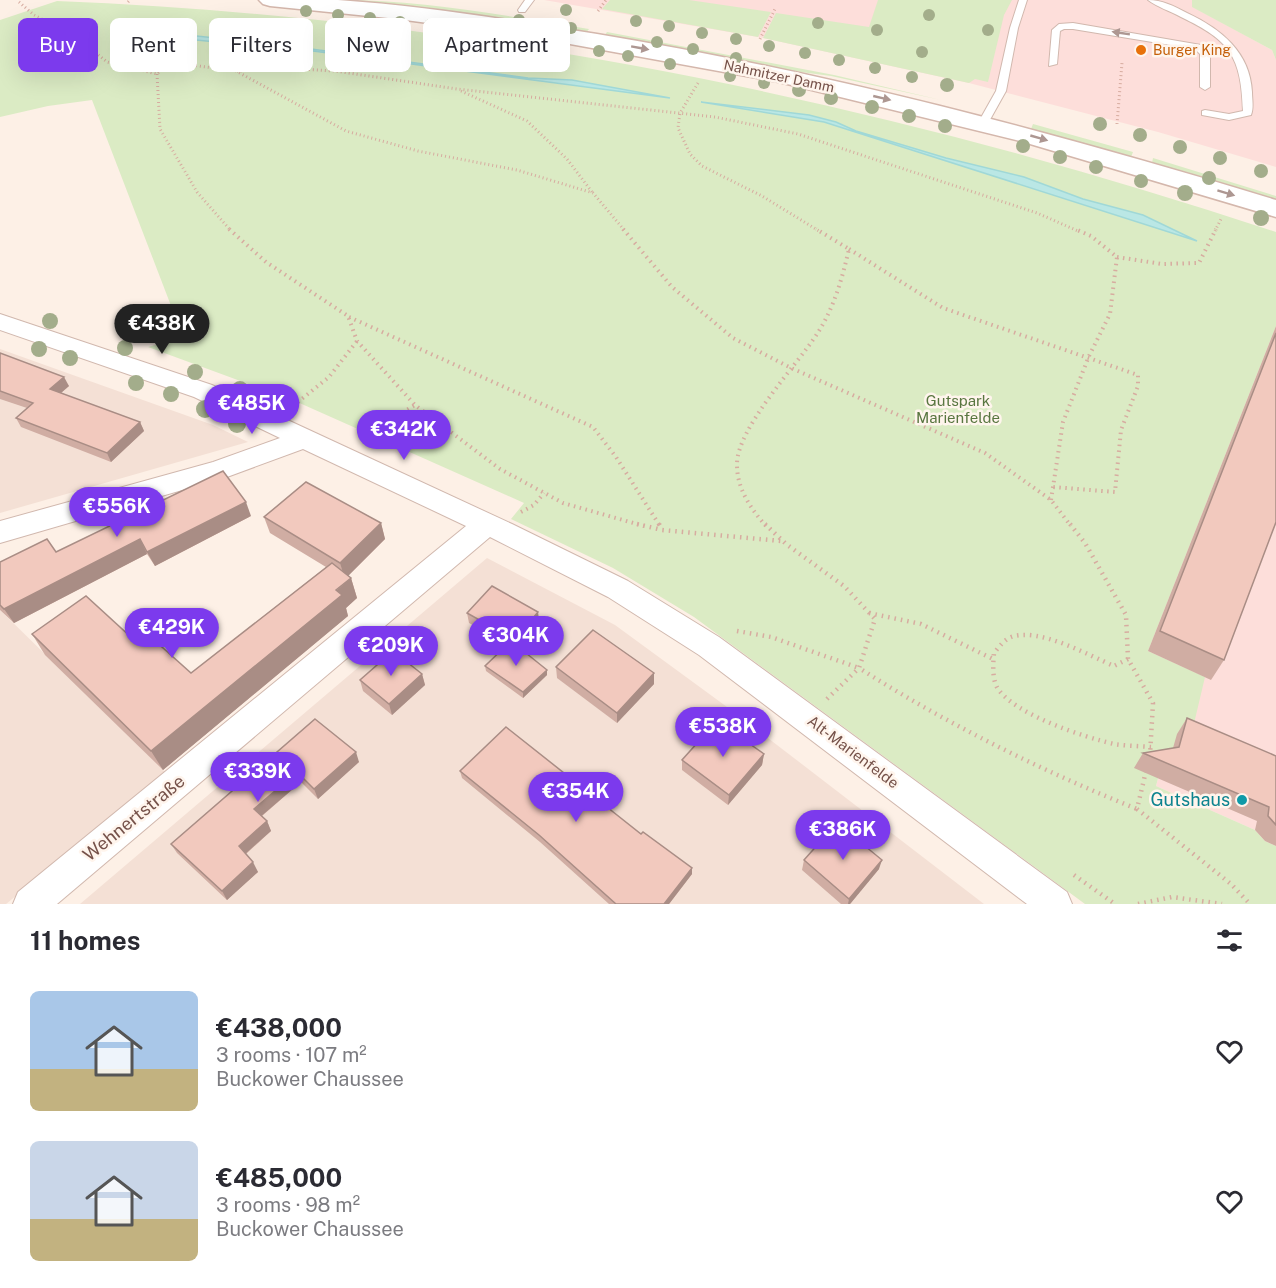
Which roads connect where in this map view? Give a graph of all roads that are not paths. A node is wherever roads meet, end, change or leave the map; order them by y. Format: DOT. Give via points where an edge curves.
graph roads {
  1 [pos="270,0"];
  2 [pos="441,0"];
  3 [pos="1023,0"];
  4 [pos="1152,0"];
  5 [pos="526,5"];
  6 [pos="1052,64"];
  7 [pos="1205,87"];
  8 [pos="1204,113"];
  9 [pos="988,114"];
  10 [pos="1193,160"];
  11 [pos="1276,209"];
  12 [pos="0,322"];
  13 [pos="303,438"];
  14 [pos="487,524"];
  15 [pos="0,532"];
  16 [pos="30,904"];
  17 [pos="1055,904"];
  1 -- 9 [label="main road, Nahmitzer Damm, one-way" via="407,14 654,50"];
  2 -- 5 [label="main road, Nahmitzer Damm"];
  3 -- 9 [label="lane" via="1001,91"];
  4 -- 8 [label="lane" via="1223,39 1244,69 1248,113 1229,117"];
  5 -- 9 [label="main road, Nahmitzer Damm" via="760,52"];
  7 -- 6 [label="lane, one-way" via="1205,53 1198,46 1073,26 1056,30"];
  9 -- 10 [label="main road, Nahmitzer Damm"];
  9 -- 11 [label="main road, Nahmitzer Damm, one-way"];
  12 -- 13 [label="street, Alt-Marienfelde" via="202,391"];
  13 -- 14 [label="street, Alt-Marienfelde"];
  13 -- 15 [label="street" via="218,470"];
  14 -- 16 [label="street, Wehnertstraße"];
  14 -- 17 [label="street, Alt-Marienfelde" via="649,606 807,718"];
}
